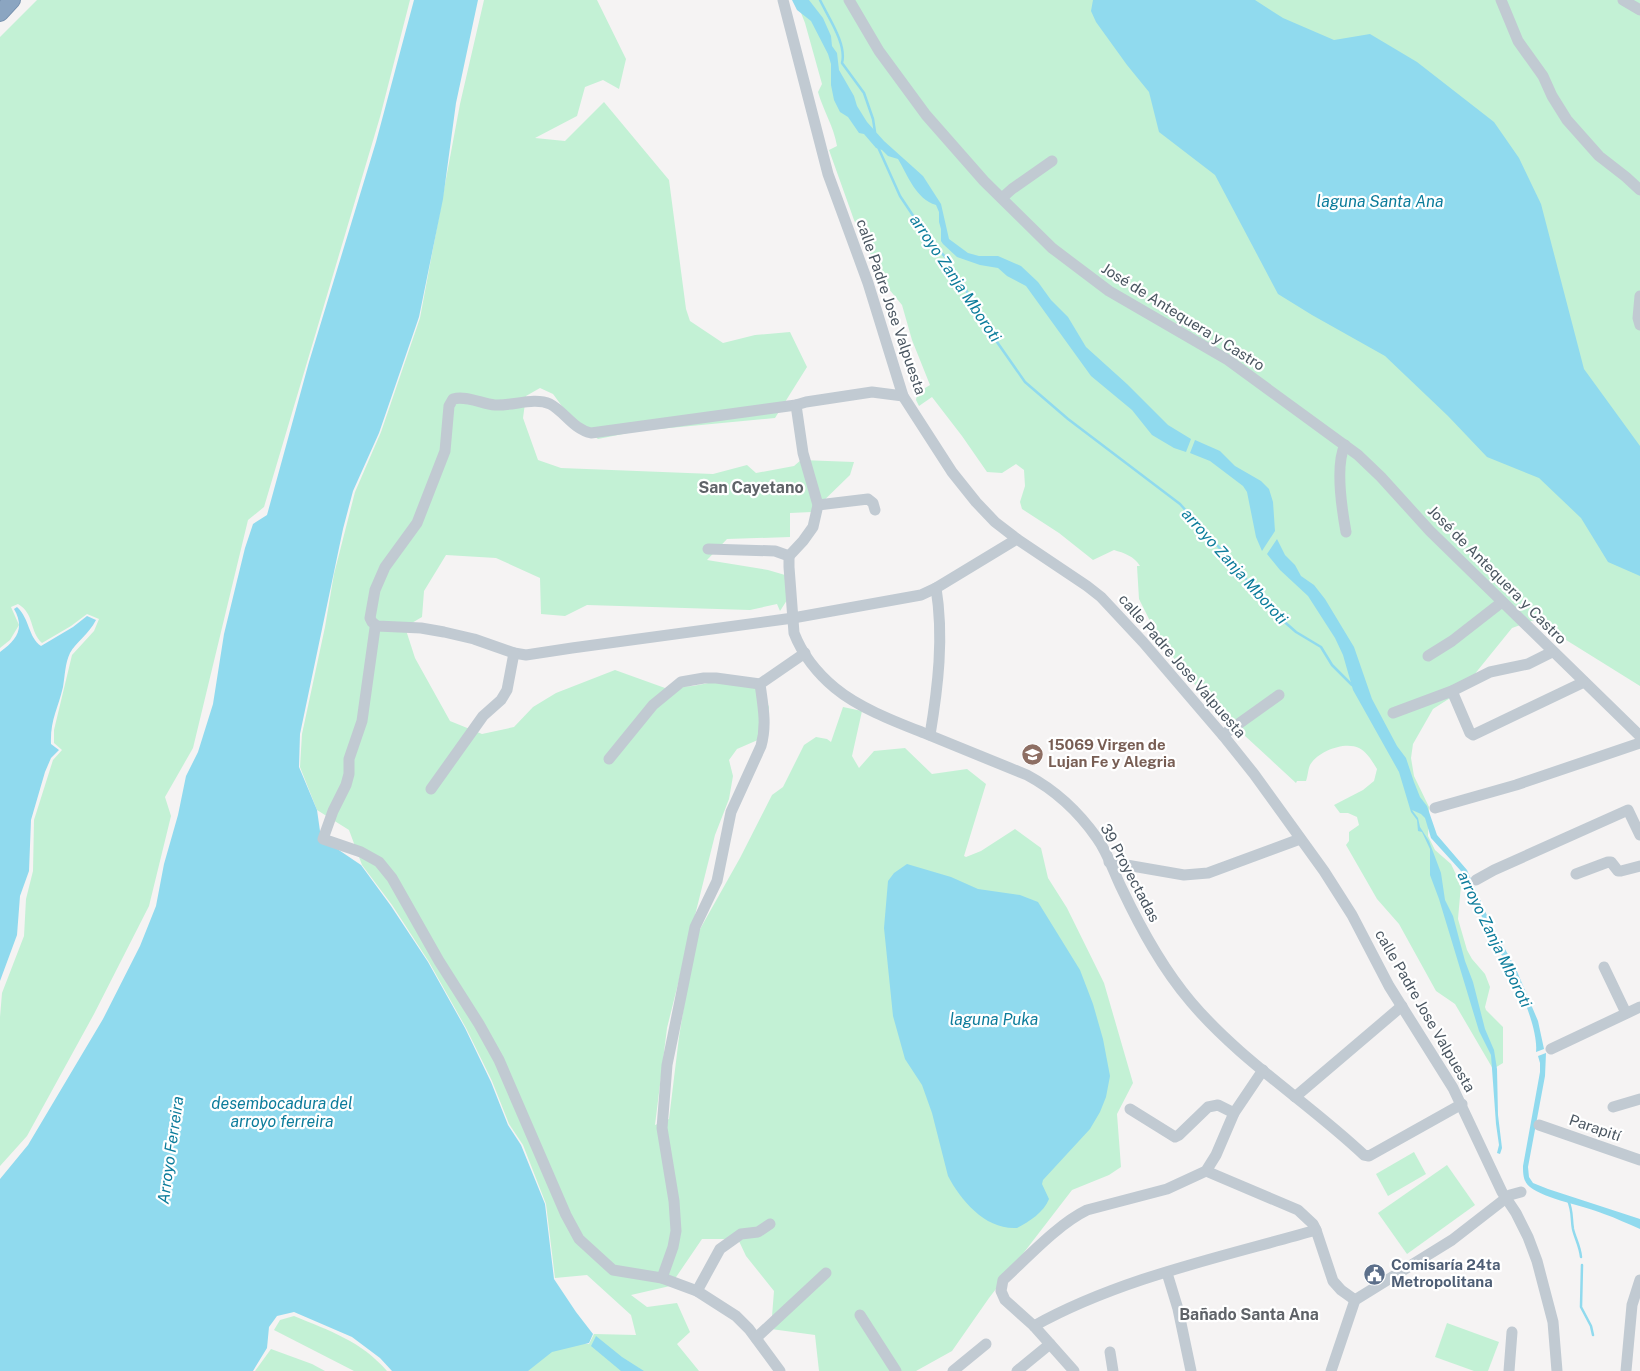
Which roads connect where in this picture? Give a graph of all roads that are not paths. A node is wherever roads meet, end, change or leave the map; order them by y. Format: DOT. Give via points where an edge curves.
graph roads {
  1 [pos="12,0"];
  2 [pos="783,0"];
  3 [pos="848,0"];
  4 [pos="1501,0"];
  5 [pos="1623,0"];
  6 [pos="1640,10"];
  7 [pos="0,13"];
  8 [pos="1052,161"];
  9 [pos="1640,190"];
  10 [pos="1002,198"];
  11 [pos="1640,296"];
  12 [pos="1640,325"];
  13 [pos="903,396"];
  14 [pos="796,405"];
  15 [pos="1346,446"];
  16 [pos="818,505"];
  17 [pos="875,510"];
  18 [pos="1346,532"];
  19 [pos="1016,539"];
  20 [pos="708,549"];
  21 [pos="789,556"];
  22 [pos="936,588"];
  23 [pos="1502,602"];
  24 [pos="794,618"];
  25 [pos="377,626"];
  26 [pos="1552,652"];
  27 [pos="514,653"];
  28 [pos="805,653"];
  29 [pos="1428,656"];
  30 [pos="1584,682"];
  31 [pos="760,684"];
  32 [pos="1452,691"];
  33 [pos="1279,695"];
  34 [pos="1393,713"];
  35 [pos="930,735"];
  36 [pos="1223,735"];
  37 [pos="1640,736"];
  38 [pos="1640,743"];
  39 [pos="610,759"];
  40 [pos="432,789"];
  41 [pos="1435,808"];
  42 [pos="1640,835"];
  43 [pos="1300,838"];
  44 [pos="1109,862"];
  45 [pos="1640,866"];
  46 [pos="1576,874"];
  47 [pos="1476,880"];
  48 [pos="1604,966"];
  49 [pos="1402,1006"];
  50 [pos="1640,1007"];
  51 [pos="1626,1013"];
  52 [pos="1551,1049"];
  53 [pos="1262,1070"];
  54 [pos="1295,1097"];
  55 [pos="1640,1099"];
  56 [pos="1462,1104"];
  57 [pos="1613,1107"];
  58 [pos="1130,1109"];
  59 [pos="1234,1113"];
  60 [pos="1539,1125"];
  61 [pos="1640,1160"];
  62 [pos="1206,1171"];
  63 [pos="1521,1192"];
  64 [pos="1506,1199"];
  65 [pos="770,1224"];
  66 [pos="1316,1230"];
  67 [pos="826,1273"];
  68 [pos="1167,1273"];
  69 [pos="662,1278"];
  70 [pos="1640,1280"];
  71 [pos="696,1291"];
  72 [pos="1355,1300"];
  73 [pos="860,1316"];
  74 [pos="1034,1326"];
  75 [pos="1512,1332"];
  76 [pos="756,1338"];
  77 [pos="986,1344"];
  78 [pos="1050,1344"];
  79 [pos="1110,1352"];
  80 [pos="780,1371"];
  81 [pos="896,1371"];
  82 [pos="953,1371"];
  83 [pos="1017,1371"];
  84 [pos="1074,1371"];
  85 [pos="1113,1371"];
  86 [pos="1191,1371"];
  87 [pos="1331,1371"];
  88 [pos="1509,1371"];
  89 [pos="1557,1371"];
  90 [pos="1626,1371"];
  1 -- 7 [label="highway"];
  2 -- 13 [label="street, calle Padre Jose Valpuesta" via="828,174 862,264"];
  3 -- 10 [label="street, José de Antequera y Castro" via="879,51 926,115"];
  4 -- 9 [label="street" via="1518,41 1543,76 1567,120 1599,156"];
  5 -- 6 [label="street"];
  8 -- 10 [label="street"];
  10 -- 15 [label="street, José de Antequera y Castro" via="1052,248 1109,291 1228,360"];
  11 -- 12 [label="street"];
  13 -- 14 [label="street" via="872,392"];
  13 -- 19 [label="street, calle Padre Jose Valpuesta" via="952,472 995,522"];
  14 -- 16 [label="street" via="803,453"];
  14 -- 25 [label="street" via="592,433 578,428 551,405 538,401 492,405 453,399 449,406 445,451 418,524 385,567 375,590 370,618"];
  15 -- 18 [label="street" via="1341,454 1340,470"];
  15 -- 23 [label="street, José de Antequera y Castro" via="1381,477 1430,532"];
  16 -- 17 [label="street" via="868,499"];
  16 -- 21 [label="street" via="813,527"];
  19 -- 22 [label="street"];
  19 -- 36 [label="street, calle Padre Jose Valpuesta" via="1101,597"];
  20 -- 21 [label="street" via="775,552"];
  21 -- 24 [label="street, 39 Proyectadas"];
  22 -- 24 [label="street" via="921,595"];
  22 -- 35 [label="street" via="940,652"];
  23 -- 26 [label="street, José de Antequera y Castro"];
  23 -- 29 [label="street"];
  24 -- 27 [label="street" via="536,654"];
  24 -- 28 [label="street, 39 Proyectadas" via="794,633"];
  25 -- 27 [label="street" via="444,632"];
  25 -- 69 [label="street" via="362,721 350,759 348,780 323,839 379,862 392,878 499,1060 579,1239 613,1270"];
  26 -- 30 [label="street, José de Antequera y Castro"];
  26 -- 32 [label="street" via="1528,664 1490,672"];
  27 -- 40 [label="street" via="507,690 501,700 483,716"];
  28 -- 31 [label="street"];
  28 -- 35 [label="street, 39 Proyectadas" via="819,672 847,697"];
  30 -- 32 [label="street" via="1473,735"];
  30 -- 37 [label="street, José de Antequera y Castro"];
  31 -- 39 [label="street" via="716,678 681,682 648,711"];
  31 -- 69 [label="street" via="766,724 764,737 731,812 717,880 695,927 667,1065 662,1128 676,1231"];
  32 -- 34 [label="street"];
  33 -- 36 [label="street"];
  35 -- 44 [label="street, 39 Proyectadas" via="1028,775 1064,798 1099,840"];
  36 -- 43 [label="street, calle Padre Jose Valpuesta"];
  38 -- 41 [label="street" via="1516,785"];
  42 -- 47 [label="street" via="1628,810"];
  43 -- 44 [label="street" via="1208,873 1184,875"];
  43 -- 49 [label="street, calle Padre Jose Valpuesta" via="1352,915"];
  44 -- 53 [label="street, 39 Proyectadas" via="1146,936 1190,1002"];
  45 -- 46 [label="street" via="1621,871 1608,862"];
  48 -- 51 [label="street"];
  49 -- 54 [label="street"];
  49 -- 56 [label="street, calle Padre Jose Valpuesta"];
  50 -- 51 [label="street"];
  51 -- 52 [label="street"];
  53 -- 54 [label="street, 39 Proyectadas"];
  53 -- 59 [label="street"];
  54 -- 56 [label="street, 39 Proyectadas" via="1366,1156"];
  55 -- 57 [label="street"];
  56 -- 64 [label="street, calle Padre Jose Valpuesta"];
  58 -- 59 [label="street" via="1175,1137 1208,1107 1218,1105"];
  59 -- 62 [label="street"];
  60 -- 61 [label="street, Parapití"];
  62 -- 66 [label="street" via="1298,1210"];
  62 -- 74 [label="street" via="1167,1189 1087,1210 1059,1229 1003,1280 1001,1291 1005,1300"];
  63 -- 64 [label="street"];
  64 -- 72 [label="street" via="1452,1240"];
  64 -- 89 [label="street, calle Padre Jose Valpuesta" via="1528,1237 1537,1261 1553,1322"];
  65 -- 71 [label="street" via="755,1233 741,1234 720,1249"];
  66 -- 68 [label="street"];
  66 -- 72 [label="street" via="1333,1281"];
  67 -- 76 [label="street"];
  68 -- 74 [label="street" via="1074,1306"];
  68 -- 86 [label="street"];
  69 -- 71 [label="street"];
  70 -- 90 [label="street" via="1632,1305"];
  71 -- 76 [label="street" via="736,1316"];
  72 -- 87 [label="street"];
  73 -- 81 [label="street"];
  74 -- 78 [label="street"];
  75 -- 88 [label="street"];
  76 -- 80 [label="street"];
  77 -- 82 [label="street"];
  78 -- 83 [label="street"];
  78 -- 84 [label="street"];
  79 -- 85 [label="street"];
}
